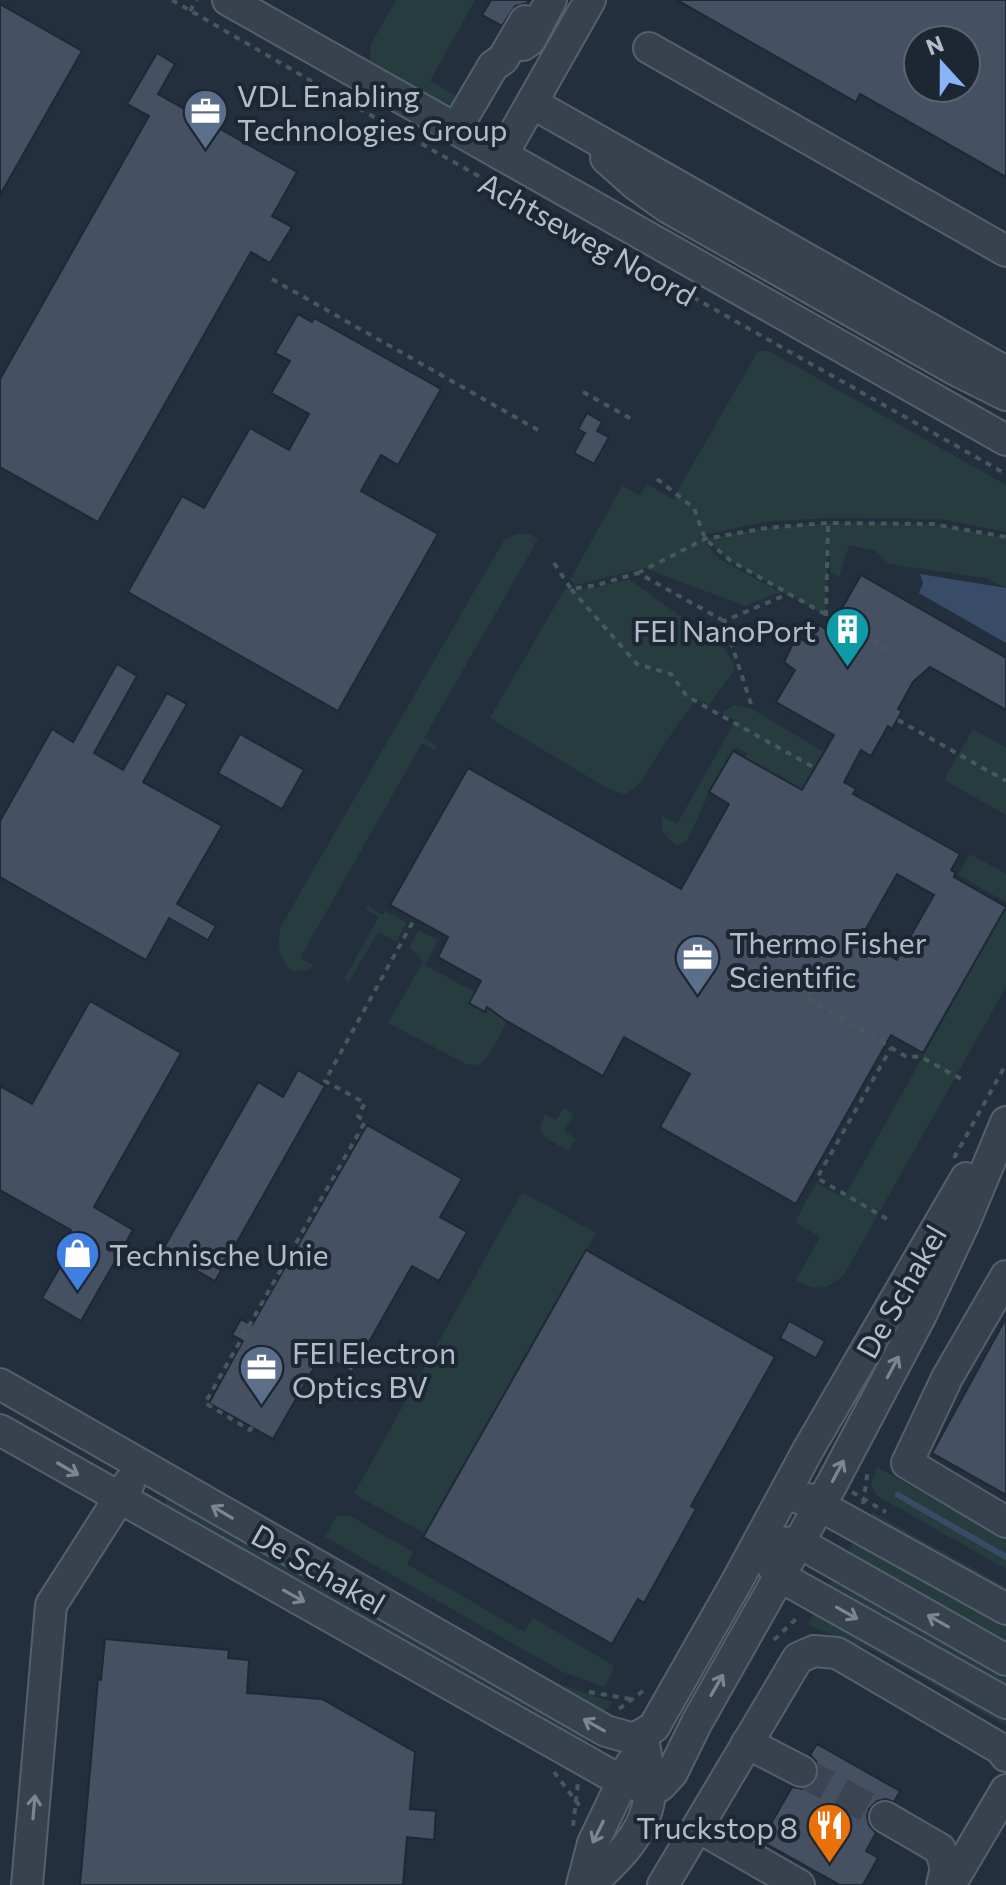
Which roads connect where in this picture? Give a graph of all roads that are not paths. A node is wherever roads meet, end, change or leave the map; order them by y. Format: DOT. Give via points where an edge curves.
graph roads {
  1 [pos="228,0"];
  2 [pos="551,0"];
  3 [pos="571,0"];
  4 [pos="590,0"];
  5 [pos="528,30"];
  6 [pos="649,48"];
  7 [pos="532,103"];
  8 [pos="576,128"];
  9 [pos="456,129"];
  10 [pos="502,155"];
  11 [pos="1006,251"];
  12 [pos="1006,372"];
  13 [pos="1006,395"];
  14 [pos="1006,440"];
  15 [pos="1004,1129"];
  16 [pos="1006,1276"];
  17 [pos="0,1384"];
  18 [pos="0,1430"];
  19 [pos="141,1464"];
  20 [pos="783,1497"];
  21 [pos="120,1498"];
  22 [pos="819,1506"];
  23 [pos="1006,1522"];
  24 [pos="798,1542"];
  25 [pos="758,1544"];
  26 [pos="779,1576"];
  27 [pos="1006,1609"];
  28 [pos="1006,1660"];
  29 [pos="1006,1703"];
  30 [pos="643,1736"];
  31 [pos="747,1743"];
  32 [pos="1006,1756"];
  33 [pos="801,1771"];
  34 [pos="637,1785"];
  35 [pos="1006,1790"];
  36 [pos="885,1817"];
  37 [pos="698,1827"];
  38 [pos="27,1885"];
  39 [pos="582,1885"];
  40 [pos="589,1885"];
  41 [pos="663,1885"];
  42 [pos="799,1885"];
  43 [pos="942,1885"];
  44 [pos="950,1885"];
  1 -- 9 [label="street, Achtseweg Noord"];
  2 -- 5 [label="street"];
  3 -- 5 [label="street" via="549,37 538,41"];
  4 -- 7 [label="street"];
  5 -- 9 [label="street" via="493,66"];
  6 -- 11 [label="street"];
  7 -- 8 [label="street"];
  7 -- 10 [label="street"];
  8 -- 12 [label="street"];
  8 -- 13 [label="street" via="667,207"];
  9 -- 10 [label="street, Achtseweg Noord"];
  10 -- 14 [label="street, Achtseweg Noord"];
  15 -- 20 [label="street, De Schakel" via="973,1166 829,1396"];
  22 -- 15 [label="street, De Schakel, one-way" via="920,1317"];
  16 -- 23 [label="street" via="947,1378 907,1463"];
  17 -- 19 [label="street, De Schakel"];
  18 -- 21 [label="street, De Schakel, one-way"];
  19 -- 21 [label="street"];
  30 -- 19 [label="street, De Schakel, one-way" via="626,1738 606,1731"];
  20 -- 22 [label="street" via="808,1499"];
  20 -- 25 [label="street, De Schakel"];
  21 -- 34 [label="street, De Schakel, one-way"];
  38 -- 21 [label="street, one-way" via="51,1605"];
  22 -- 24 [label="street, De Schakel"];
  22 -- 27 [label="street"];
  24 -- 25 [label="street"];
  24 -- 26 [label="street, De Schakel"];
  28 -- 24 [label="street, one-way"];
  25 -- 26 [label="street"];
  25 -- 30 [label="street, De Schakel" via="654,1727"];
  26 -- 29 [label="street, one-way"];
  34 -- 26 [label="street, De Schakel, one-way" via="660,1786 672,1773"];
  30 -- 34 [label="street, De Schakel"];
  31 -- 32 [label="street" via="798,1658 814,1651 837,1653"];
  31 -- 33 [label="street"];
  31 -- 37 [label="street"];
  34 -- 39 [label="street, De Schakel, one-way" via="593,1843"];
  34 -- 40 [label="street, De Schakel" via="648,1807 622,1856"];
  35 -- 44 [label="street"];
  36 -- 43 [label="street" via="940,1849 946,1868"];
  37 -- 41 [label="street"];
  37 -- 42 [label="street"];
}
